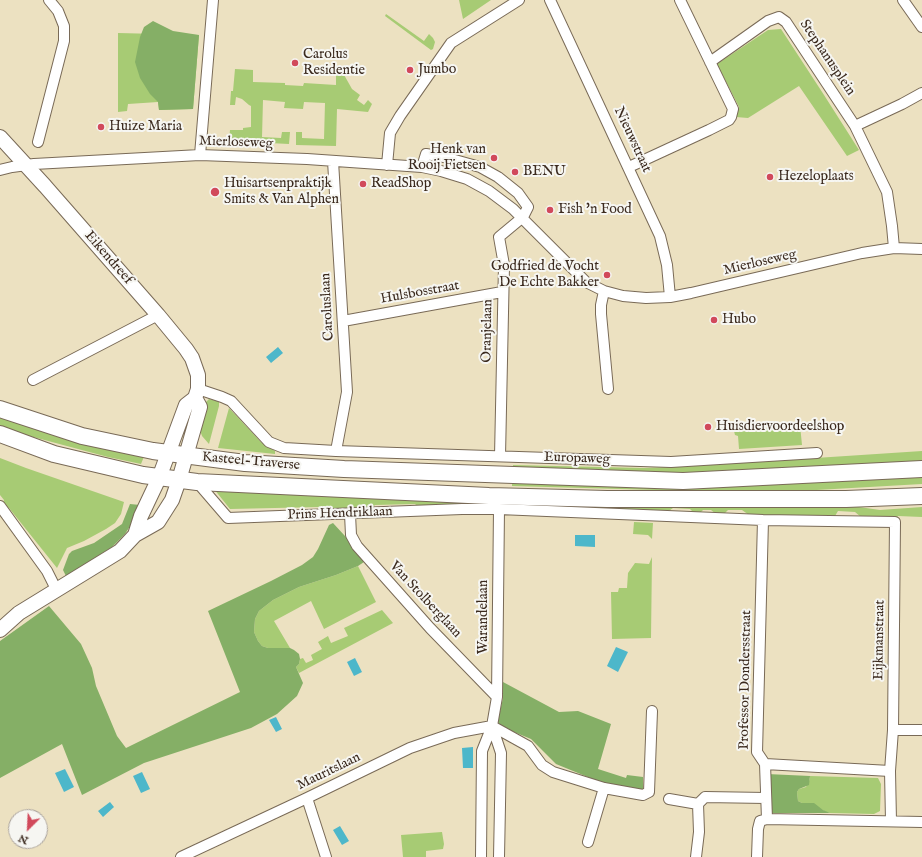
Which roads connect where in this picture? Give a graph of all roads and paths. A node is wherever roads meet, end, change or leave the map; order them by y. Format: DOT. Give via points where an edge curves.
graph roads {
  1 [pos="49,0"];
  2 [pos="213,0"];
  3 [pos="550,0"];
  4 [pos="680,0"];
  5 [pos="903,0"];
  6 [pos="516,1"];
  7 [pos="922,27"];
  8 [pos="710,62"];
  9 [pos="922,93"];
  10 [pos="855,126"];
  11 [pos="0,137"];
  12 [pos="38,142"];
  13 [pos="200,155"];
  14 [pos="333,161"];
  15 [pos="26,165"];
  16 [pos="388,165"];
  17 [pos="422,167"];
  18 [pos="629,167"];
  19 [pos="0,170"];
  20 [pos="523,217"];
  21 [pos="894,248"];
  22 [pos="922,248"];
  23 [pos="604,291"];
  24 [pos="502,292"];
  25 [pos="670,296"];
  26 [pos="158,315"];
  27 [pos="343,321"];
  28 [pos="33,380"];
  29 [pos="608,389"];
  30 [pos="196,393"];
  31 [pos="0,409"];
  32 [pos="0,434"];
  33 [pos="336,451"];
  34 [pos="168,453"];
  35 [pos="817,453"];
  36 [pos="187,456"];
  37 [pos="500,456"];
  38 [pos="922,469"];
  39 [pos="509,474"];
  40 [pos="159,478"];
  41 [pos="179,480"];
  42 [pos="197,482"];
  43 [pos="922,496"];
  44 [pos="0,506"];
  45 [pos="499,509"];
  46 [pos="350,514"];
  47 [pos="763,520"];
  48 [pos="134,534"];
  49 [pos="56,589"];
  50 [pos="0,630"];
  51 [pos="497,697"];
  52 [pos="652,711"];
  53 [pos="492,726"];
  54 [pos="892,730"];
  55 [pos="922,730"];
  56 [pos="765,764"];
  57 [pos="890,771"];
  58 [pos="604,788"];
  59 [pos="308,798"];
  60 [pos="766,798"];
  61 [pos="669,800"];
  62 [pos="698,804"];
  63 [pos="767,819"];
  64 [pos="891,821"];
  65 [pos="922,822"];
  66 [pos="588,842"];
  67 [pos="193,855"];
  68 [pos="182,857"];
  69 [pos="326,857"];
  70 [pos="481,857"];
  71 [pos="499,857"];
  72 [pos="696,857"];
  73 [pos="757,857"];
  1 -- 12 [label="street" via="58,10 64,26 64,41"];
  2 -- 13 [label="street"];
  3 -- 18 [label="street, Nieuwstraat"];
  4 -- 8 [label="street"];
  5 -- 7 [label="street"];
  6 -- 16 [label="street" via="451,43 390,133"];
  8 -- 10 [label="street, Stephanusplein" via="768,21 779,17 786,22"];
  8 -- 18 [label="street" via="733,109 729,120"];
  9 -- 10 [label="street"];
  10 -- 21 [label="street" via="887,192"];
  11 -- 15 [label="street, Eikendreef"];
  13 -- 14 [label="street, Mierloseweg"];
  13 -- 15 [label="street, Mierloseweg"];
  14 -- 16 [label="street, Mierloseweg"];
  14 -- 27 [label="street, Caroluslaan"];
  15 -- 19 [label="street, Mierloseweg"];
  15 -- 26 [label="street, Eikendreef"];
  16 -- 17 [label="street, Mierloseweg"];
  17 -- 20 [label="street, Mierloseweg" via="467,179 489,191"];
  17 -- 20 [label="street" via="426,154 480,167 518,193 528,207"];
  18 -- 25 [label="street, Nieuwstraat" via="660,236 667,265"];
  20 -- 23 [label="street, Mierloseweg" via="586,282"];
  20 -- 24 [label="street, Oranjelaan" via="500,237 504,265"];
  21 -- 22 [label="street, Mierloseweg"];
  21 -- 25 [label="street, Mierloseweg"];
  23 -- 25 [label="street, Mierloseweg" via="646,298"];
  23 -- 29 [label="street" via="601,314"];
  24 -- 27 [label="street, Hulsbosstraat"];
  24 -- 37 [label="street, Oranjelaan"];
  26 -- 28 [label="street"];
  26 -- 30 [label="street, Eikendreef" via="192,358 198,375"];
  27 -- 33 [label="street, Caroluslaan" via="346,392"];
  30 -- 33 [label="street" via="231,401 269,442 284,448"];
  30 -- 34 [label="street" via="186,405"];
  30 -- 36 [label="street, Eikendreef" via="200,407"];
  31 -- 34 [label="main road, Kasteel-Traverse" via="82,436"];
  32 -- 40 [label="main road, Kasteel-Traverse" via="54,454"];
  33 -- 37 [label="street, Europaweg"];
  34 -- 36 [label="main road, Kasteel-Traverse"];
  34 -- 40 [label="street"];
  35 -- 37 [label="street, Europaweg" via="671,462"];
  36 -- 39 [label="main road, Kasteel-Traverse" via="245,463 329,468"];
  36 -- 41 [label="street, Eikendreef"];
  38 -- 39 [label="main road, Europaweg" via="683,482"];
  40 -- 41 [label="main road, Kasteel-Traverse"];
  40 -- 48 [label="street"];
  41 -- 42 [label="main road, Kasteel-Traverse"];
  41 -- 48 [label="street" via="172,500 158,522"];
  42 -- 43 [label="main road, Kasteel-Traverse" via="607,499 846,499"];
  42 -- 46 [label="street, Prins Hendriklaan" via="228,518"];
  44 -- 49 [label="street" via="47,571"];
  45 -- 46 [label="street, Prins Hendriklaan"];
  45 -- 47 [label="street"];
  45 -- 51 [label="street, Warandelaan"];
  46 -- 51 [label="street, Van Stolberglaan" via="351,535 357,546 430,628"];
  47 -- 54 [label="street, Eijkmanstraat" via="895,522"];
  47 -- 56 [label="street, Professor Dondersstraat" via="757,752"];
  48 -- 49 [label="street" via="120,551"];
  49 -- 50 [label="street" via="19,613"];
  51 -- 53 [label="street, Warandelaan"];
  52 -- 58 [label="street" via="650,792 643,795"];
  53 -- 58 [label="street" via="528,746 542,765 553,772"];
  53 -- 59 [label="street, Mauritslaan" via="454,733 410,748"];
  53 -- 70 [label="street, Warandelaan" via="482,751"];
  53 -- 71 [label="street, Warandelaan" via="501,753"];
  54 -- 55 [label="street"];
  54 -- 57 [label="street, Eijkmanstraat"];
  56 -- 57 [label="street"];
  56 -- 60 [label="street, Professor Dondersstraat"];
  57 -- 64 [label="street, Eijkmanstraat"];
  58 -- 66 [label="street"];
  59 -- 67 [label="street, Mauritslaan"];
  59 -- 69 [label="street"];
  60 -- 62 [label="street" via="705,796"];
  60 -- 63 [label="street, Professor Dondersstraat"];
  61 -- 62 [label="street"];
  62 -- 72 [label="street" via="699,832"];
  63 -- 64 [label="street"];
  63 -- 73 [label="street" via="760,821"];
  64 -- 65 [label="street"];
  67 -- 68 [label="street, Mauritslaan"];
}
